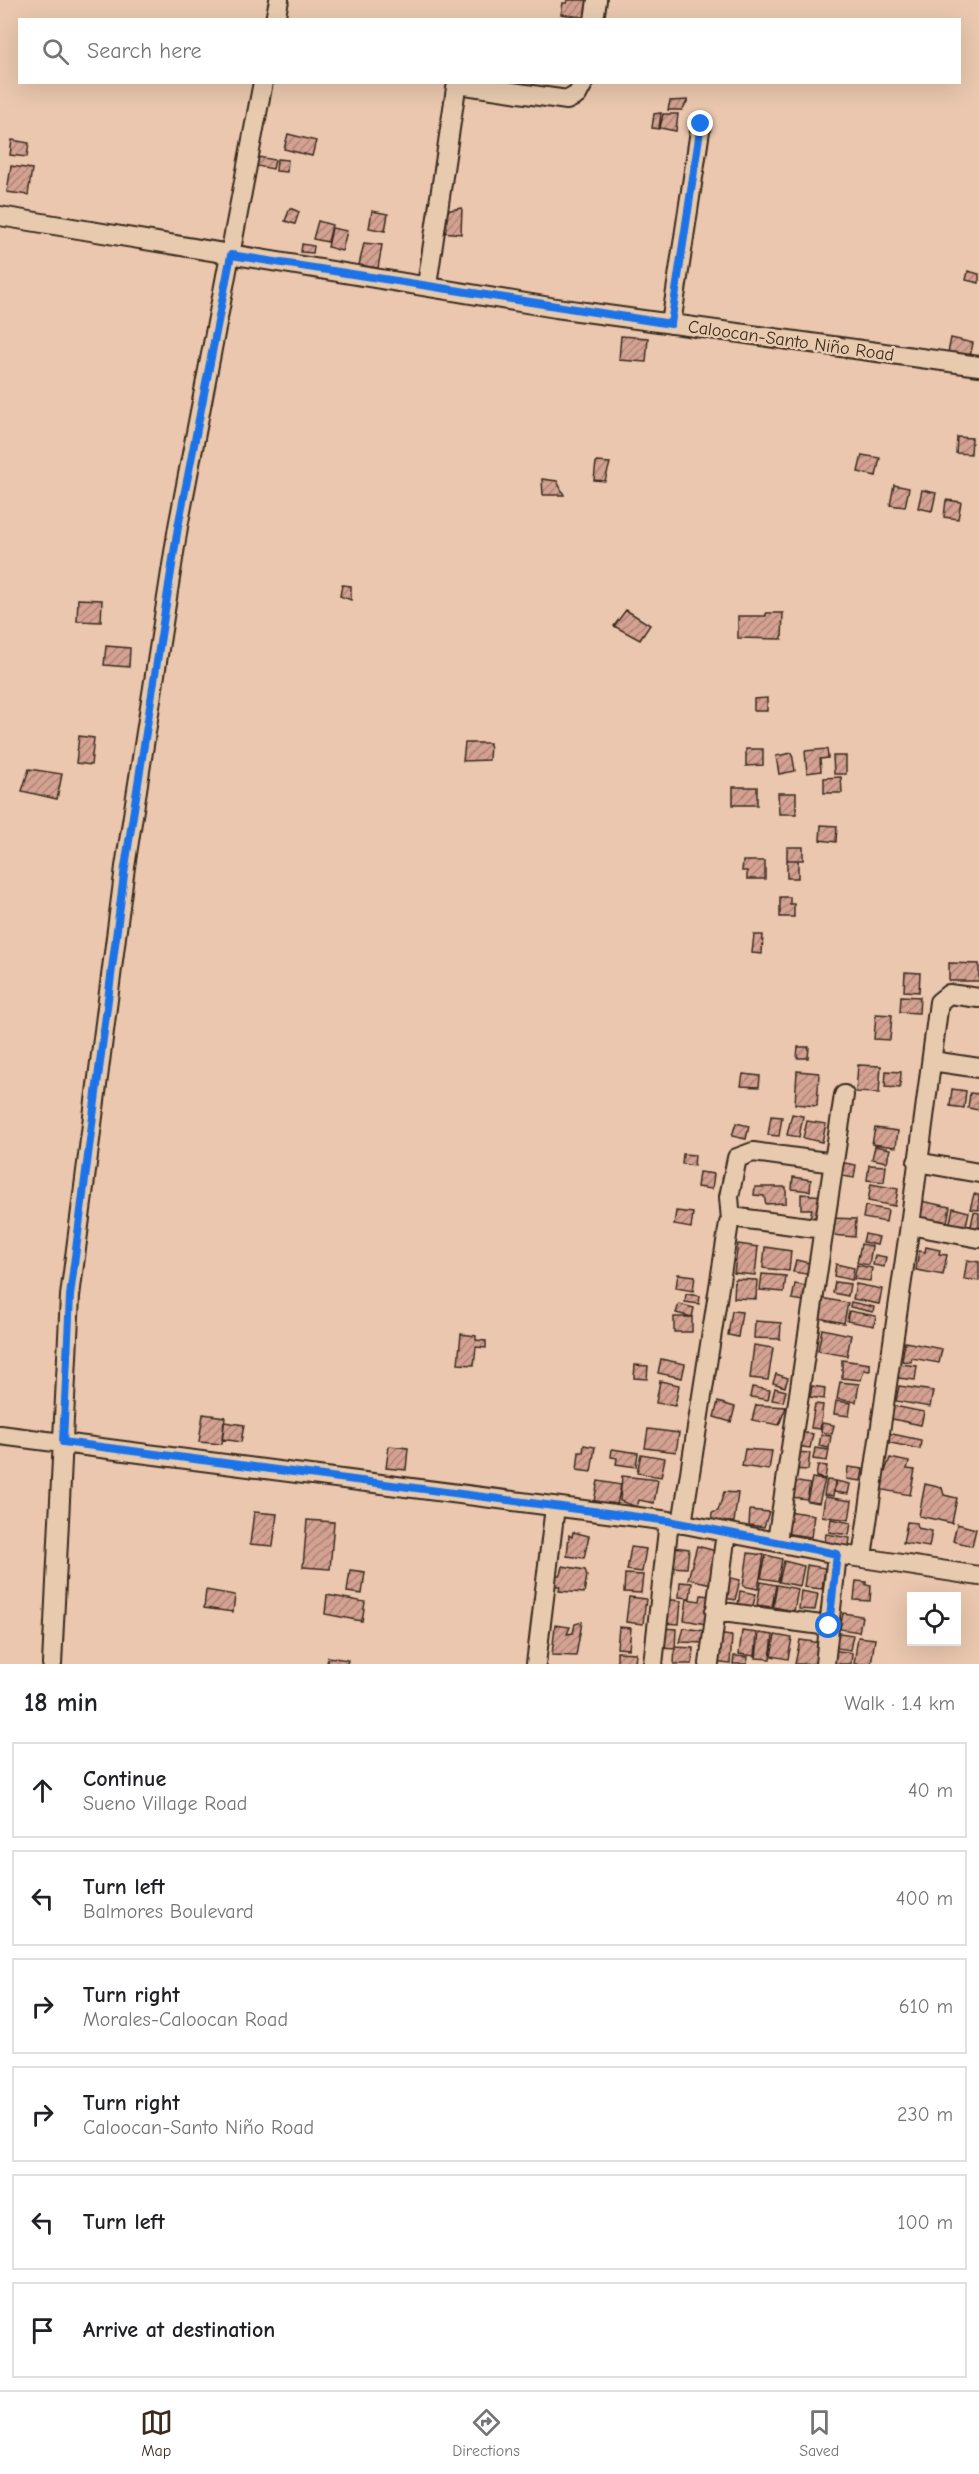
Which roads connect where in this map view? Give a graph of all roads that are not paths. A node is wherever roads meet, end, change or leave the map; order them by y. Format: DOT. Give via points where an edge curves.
graph roads {
  1 [pos="279,0"];
  2 [pos="597,0"];
  3 [pos="275,18"];
  4 [pos="594,18"];
  5 [pos="263,84"];
  6 [pos="583,84"];
  7 [pos="701,124"];
  8 [pos="0,216"];
  9 [pos="231,255"];
  10 [pos="427,285"];
  11 [pos="671,324"];
  12 [pos="979,366"];
  13 [pos="979,998"];
  14 [pos="932,1060"];
  15 [pos="979,1068"];
  16 [pos="844,1095"];
  17 [pos="917,1162"];
  18 [pos="834,1163"];
  19 [pos="979,1173"];
  20 [pos="731,1220"];
  21 [pos="910,1225"];
  22 [pos="824,1229"];
  23 [pos="979,1238"];
  24 [pos="0,1435"];
  25 [pos="63,1442"];
  26 [pos="555,1507"];
  27 [pos="675,1522"];
  28 [pos="726,1532"];
  29 [pos="777,1541"];
  30 [pos="837,1554"];
  31 [pos="862,1557"];
  32 [pos="979,1576"];
  33 [pos="715,1611"];
  34 [pos="829,1626"];
  35 [pos="52,1664"];
  36 [pos="536,1664"];
  37 [pos="653,1664"];
  38 [pos="709,1664"];
  39 [pos="825,1664"];
  1 -- 3 [label="street"];
  2 -- 4 [label="street"];
  5 -- 9 [label="street"];
  6 -- 10 [label="street" via="577,95 567,100 465,85 456,88"];
  7 -- 11 [label="street"];
  8 -- 9 [label="street, Caloocan-Santo Niño Road"];
  9 -- 10 [label="street, Caloocan-Santo Niño Road"];
  9 -- 25 [label="street" via="178,527 125,867 70,1296"];
  10 -- 11 [label="street, Caloocan-Santo Niño Road"];
  11 -- 12 [label="street, Caloocan-Santo Niño Road"];
  13 -- 14 [label="street" via="949,994 939,1002"];
  14 -- 15 [label="street"];
  14 -- 17 [label="street"];
  16 -- 18 [label="street"];
  17 -- 19 [label="street"];
  17 -- 21 [label="street"];
  18 -- 20 [label="street" via="744,1154 737,1158 729,1197"];
  18 -- 22 [label="street"];
  20 -- 22 [label="street"];
  20 -- 27 [label="street"];
  21 -- 23 [label="street"];
  21 -- 31 [label="street"];
  22 -- 29 [label="street"];
  24 -- 25 [label="street"];
  25 -- 26 [label="street"];
  25 -- 35 [label="street"];
  26 -- 27 [label="street"];
  26 -- 36 [label="street"];
  27 -- 28 [label="street"];
  27 -- 37 [label="street"];
  28 -- 29 [label="street"];
  28 -- 33 [label="street"];
  29 -- 30 [label="street"];
  30 -- 31 [label="street"];
  30 -- 34 [label="street"];
  31 -- 32 [label="street"];
  33 -- 34 [label="street"];
  33 -- 38 [label="street"];
  34 -- 39 [label="street"];
}
